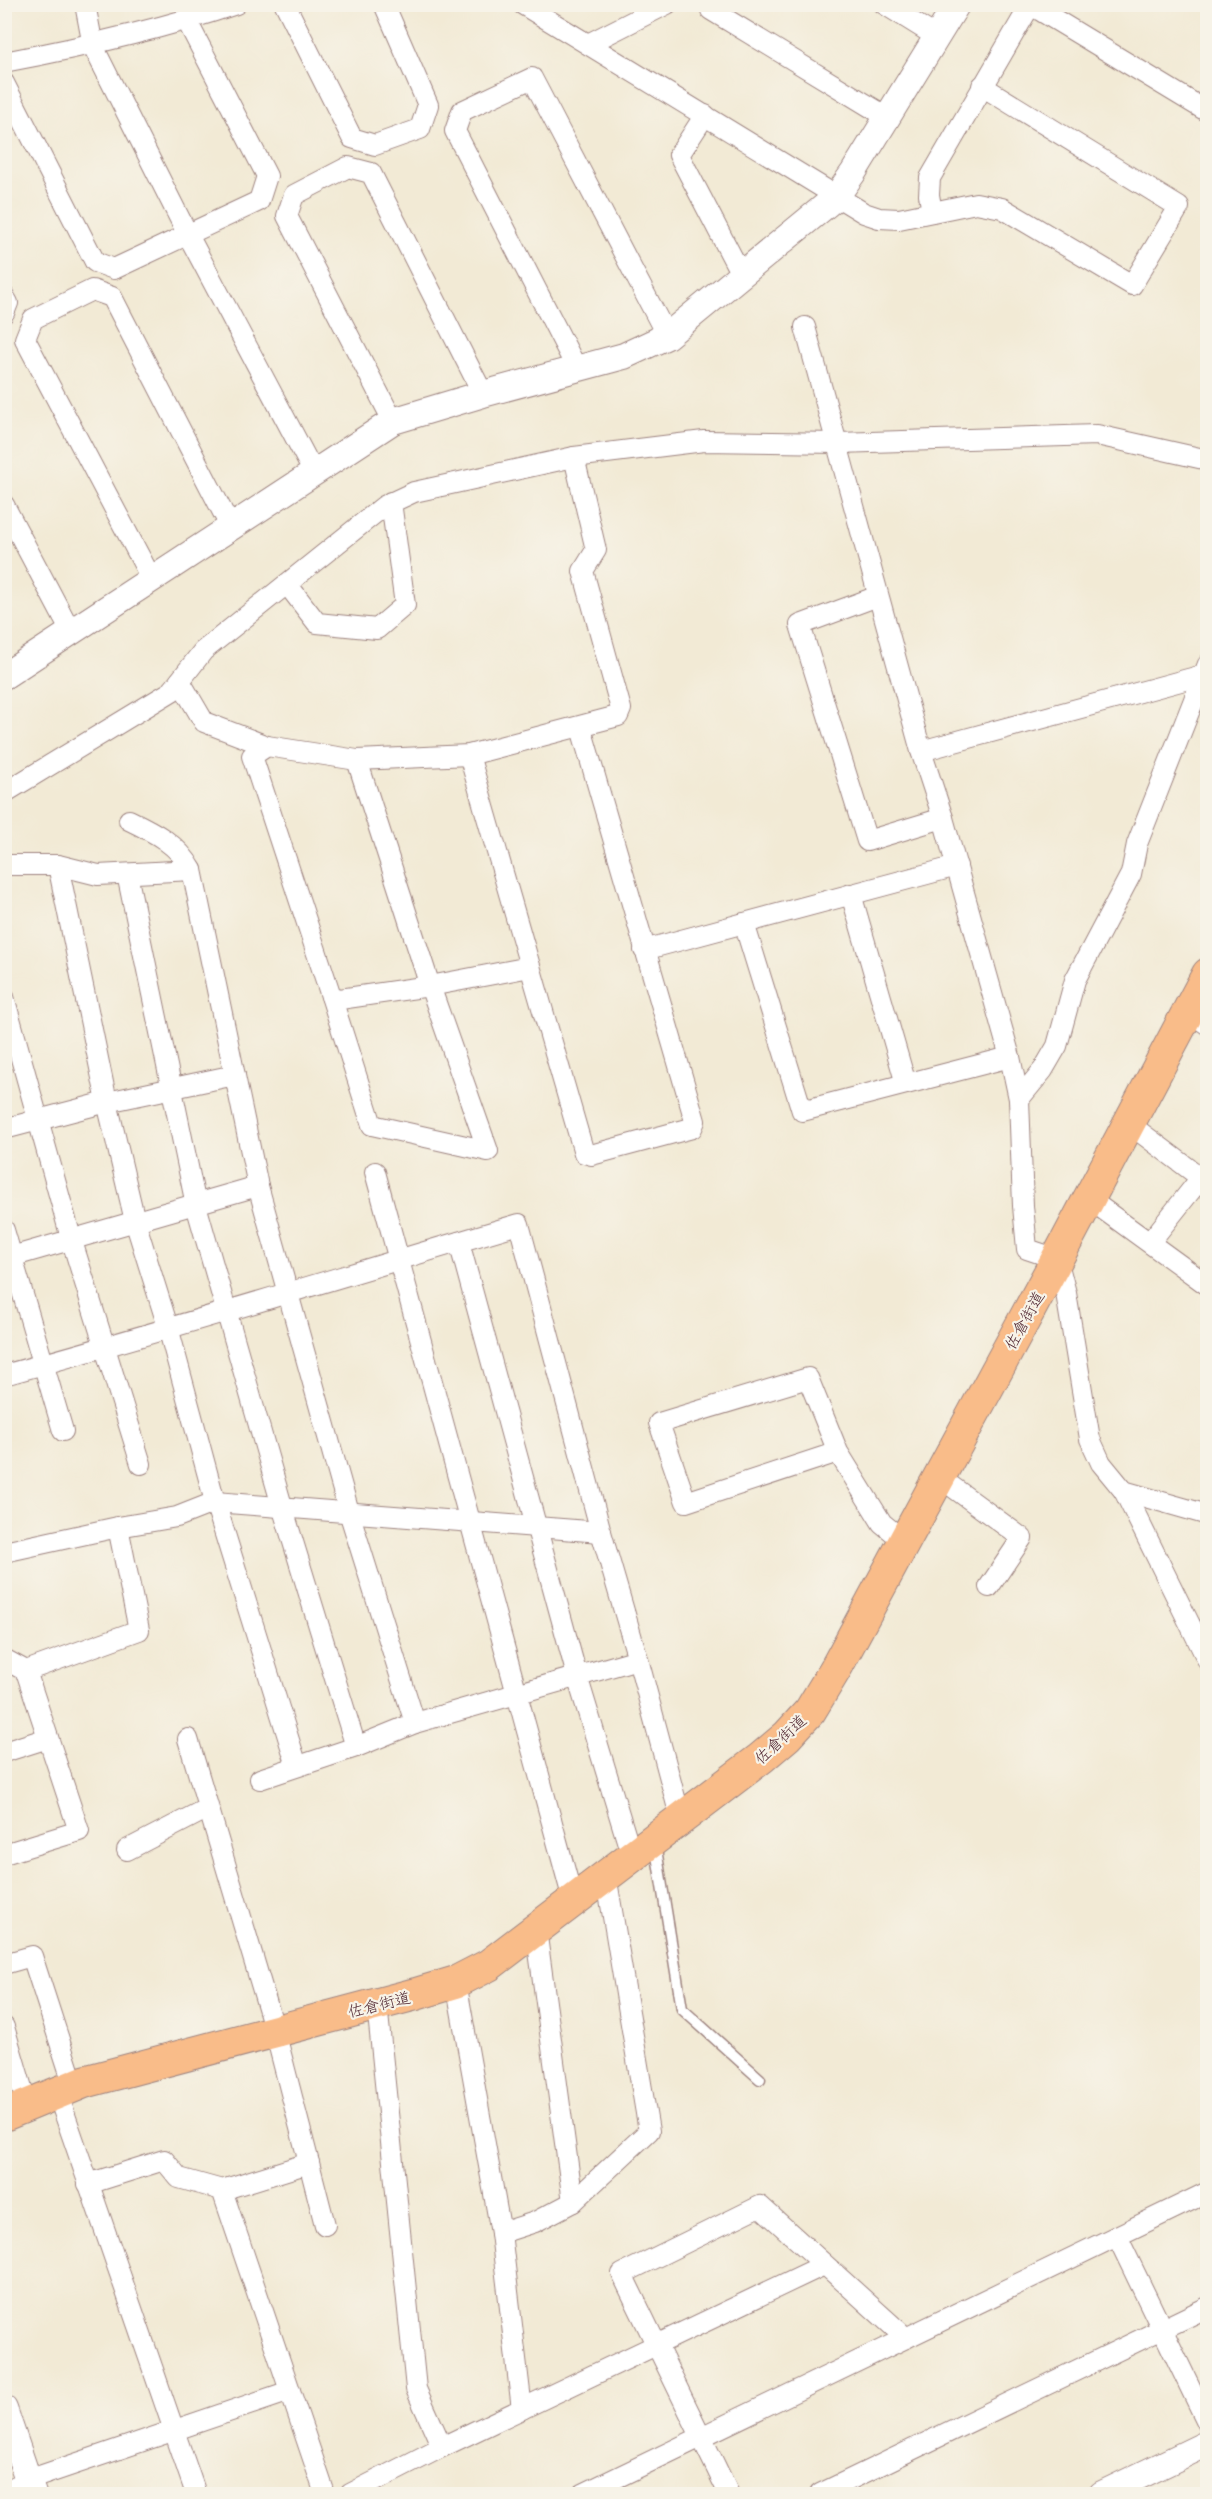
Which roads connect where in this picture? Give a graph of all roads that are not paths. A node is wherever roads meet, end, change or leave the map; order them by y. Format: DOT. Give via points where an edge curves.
graph roads {
  1 [pos="85,4"];
  2 [pos="236,4"];
  3 [pos="285,4"];
  4 [pos="384,4"];
  5 [pos="522,4"];
  6 [pos="667,4"];
  7 [pos="710,4"];
  8 [pos="884,4"];
  9 [pos="957,4"];
  10 [pos="1031,5"];
  11 [pos="187,21"];
  12 [pos="938,37"];
  13 [pos="588,44"];
  14 [pos="93,46"];
  15 [pos="4,62"];
  16 [pos="4,83"];
  17 [pos="982,86"];
  18 [pos="1208,112"];
  19 [pos="705,115"];
  20 [pos="887,117"];
  21 [pos="836,197"];
  22 [pos="932,212"];
  23 [pos="188,235"];
  24 [pos="742,276"];
  25 [pos="4,296"];
  26 [pos="4,313"];
  27 [pos="805,327"];
  28 [pos="667,336"];
  29 [pos="577,369"];
  30 [pos="483,394"];
  31 [pos="393,421"];
  32 [pos="838,443"];
  33 [pos="574,457"];
  34 [pos="1208,460"];
  35 [pos="314,473"];
  36 [pos="391,502"];
  37 [pos="4,505"];
  38 [pos="231,528"];
  39 [pos="152,580"];
  40 [pos="287,584"];
  41 [pos="878,596"];
  42 [pos="71,632"];
  43 [pos="1205,669"];
  44 [pos="4,676"];
  45 [pos="180,681"];
  46 [pos="580,728"];
  47 [pos="267,746"];
  48 [pos="921,751"];
  49 [pos="469,755"];
  50 [pos="357,760"];
  51 [pos="4,792"];
  52 [pos="944,818"];
  53 [pos="129,820"];
  54 [pos="4,865"];
  55 [pos="58,865"];
  56 [pos="957,866"];
  57 [pos="192,870"];
  58 [pos="127,874"];
  59 [pos="851,894"];
  60 [pos="744,923"];
  61 [pos="644,950"];
  62 [pos="530,967"];
  63 [pos="1208,974"];
  64 [pos="430,987"];
  65 [pos="331,996"];
  66 [pos="4,997"];
  67 [pos="1198,1018"];
  68 [pos="1010,1057"];
  69 [pos="234,1075"];
  70 [pos="906,1084"];
  71 [pos="171,1088"];
  72 [pos="1018,1099"];
  73 [pos="107,1102"];
  74 [pos="40,1118"];
  75 [pos="1128,1123"];
  76 [pos="4,1129"];
  77 [pos="375,1172"];
  78 [pos="1205,1176"];
  79 [pos="258,1186"];
  80 [pos="1089,1199"];
  81 [pos="196,1205"];
  82 [pos="135,1221"];
  83 [pos="4,1230"];
  84 [pos="72,1238"];
  85 [pos="459,1242"];
  86 [pos="1150,1242"];
  87 [pos="8,1258"];
  88 [pos="1058,1259"];
  89 [pos="398,1261"];
  90 [pos="1208,1283"];
  91 [pos="288,1293"];
  92 [pos="226,1309"];
  93 [pos="168,1327"];
  94 [pos="106,1347"];
  95 [pos="44,1364"];
  96 [pos="4,1375"];
  97 [pos="63,1431"];
  98 [pos="838,1452"];
  99 [pos="141,1464"];
  100 [pos="939,1477"];
  101 [pos="1124,1491"];
  102 [pos="216,1502"];
  103 [pos="282,1506"];
  104 [pos="349,1512"];
  105 [pos="1208,1515"];
  106 [pos="470,1523"];
  107 [pos="118,1527"];
  108 [pos="538,1529"];
  109 [pos="601,1532"];
  110 [pos="904,1541"];
  111 [pos="4,1552"];
  112 [pos="989,1587"];
  113 [pos="4,1659"];
  114 [pos="638,1659"];
  115 [pos="1208,1661"];
  116 [pos="26,1671"];
  117 [pos="577,1676"];
  118 [pos="516,1693"];
  119 [pos="415,1723"];
  120 [pos="48,1738"];
  121 [pos="188,1739"];
  122 [pos="356,1747"];
  123 [pos="4,1752"];
  124 [pos="297,1766"];
  125 [pos="260,1779"];
  126 [pos="208,1808"];
  127 [pos="681,1820"];
  128 [pos="644,1848"];
  129 [pos="127,1850"];
  130 [pos="4,1854"];
  131 [pos="606,1875"];
  132 [pos="573,1900"];
  133 [pos="536,1929"];
  134 [pos="4,1964"];
  135 [pos="456,1982"];
  136 [pos="377,2004"];
  137 [pos="4,2027"];
  138 [pos="275,2031"];
  139 [pos="760,2079"];
  140 [pos="66,2089"];
  141 [pos="16,2110"];
  142 [pos="309,2163"];
  143 [pos="88,2184"];
  144 [pos="222,2190"];
  145 [pos="1208,2192"];
  146 [pos="573,2202"];
  147 [pos="325,2225"];
  148 [pos="501,2233"];
  149 [pos="1117,2236"];
  150 [pos="824,2265"];
  151 [pos="1208,2307"];
  152 [pos="1162,2329"];
  153 [pos="906,2338"];
  154 [pos="656,2344"];
  155 [pos="291,2391"];
  156 [pos="4,2409"];
  157 [pos="522,2409"];
  158 [pos="1208,2424"];
  159 [pos="175,2431"];
  160 [pos="701,2437"];
  161 [pos="1208,2443"];
  162 [pos="442,2447"];
  163 [pos="31,2487"];
  164 [pos="4,2492"];
  165 [pos="196,2494"];
  166 [pos="325,2494"];
  167 [pos="350,2494"];
  168 [pos="583,2494"];
  169 [pos="729,2494"];
  170 [pos="820,2494"];
  171 [pos="1102,2494"];
  1 -- 14 [label="street"];
  2 -- 11 [label="street"];
  3 -- 4 [label="street" via="352,138 375,145 420,129 428,105"];
  5 -- 13 [label="street"];
  6 -- 13 [label="street"];
  7 -- 20 [label="street" via="711,10"];
  8 -- 12 [label="street"];
  9 -- 12 [label="street"];
  10 -- 17 [label="street"];
  10 -- 18 [label="street"];
  11 -- 14 [label="street"];
  11 -- 23 [label="street" via="267,176 259,201"];
  12 -- 20 [label="street"];
  13 -- 19 [label="street"];
  14 -- 15 [label="street"];
  14 -- 23 [label="street"];
  16 -- 23 [label="street" via="95,262 114,269"];
  17 -- 22 [label="street" via="930,178"];
  17 -- 22 [label="street" via="1179,207 1132,285 1002,208 976,203"];
  19 -- 21 [label="street"];
  19 -- 24 [label="street" via="679,155"];
  20 -- 21 [label="street"];
  21 -- 22 [label="street" via="879,218 899,219"];
  21 -- 24 [label="street"];
  23 -- 35 [label="street"];
  24 -- 28 [label="street"];
  25 -- 26 [label="street" via="8,303"];
  27 -- 32 [label="street"];
  28 -- 29 [label="street" via="624,356"];
  28 -- 29 [label="street" via="532,78 462,111 455,131"];
  29 -- 30 [label="street"];
  30 -- 31 [label="street"];
  30 -- 31 [label="street" via="370,173 348,167 294,195 287,216"];
  31 -- 35 [label="street"];
  32 -- 33 [label="street" via="704,441"];
  32 -- 34 [label="street" via="1097,435"];
  32 -- 41 [label="street"];
  33 -- 36 [label="street" via="414,492"];
  33 -- 46 [label="street" via="596,550 584,571 621,709 618,716"];
  35 -- 38 [label="street"];
  36 -- 40 [label="street"];
  36 -- 40 [label="street" via="405,605 377,629 317,622"];
  37 -- 42 [label="street"];
  38 -- 39 [label="street"];
  38 -- 39 [label="street" via="112,297 92,290 33,319 25,339"];
  39 -- 42 [label="street"];
  40 -- 45 [label="street" via="203,651"];
  41 -- 48 [label="street"];
  41 -- 52 [label="street" via="800,625 867,841"];
  42 -- 44 [label="street"];
  43 -- 48 [label="street"];
  43 -- 72 [label="street" via="1137,844 1131,874 1075,980 1057,1046"];
  45 -- 47 [label="street" via="204,722"];
  45 -- 51 [label="street" via="172,691"];
  46 -- 49 [label="street"];
  46 -- 61 [label="street"];
  47 -- 50 [label="street"];
  47 -- 65 [label="street" via="252,756"];
  48 -- 52 [label="street"];
  49 -- 50 [label="street"];
  49 -- 62 [label="street"];
  50 -- 64 [label="street"];
  52 -- 56 [label="street"];
  53 -- 57 [label="street" via="183,854"];
  54 -- 55 [label="street"];
  55 -- 58 [label="street" via="99,875"];
  55 -- 73 [label="street"];
  56 -- 59 [label="street"];
  56 -- 68 [label="street"];
  57 -- 58 [label="street"];
  57 -- 69 [label="street"];
  58 -- 71 [label="street"];
  59 -- 60 [label="street"];
  59 -- 70 [label="street"];
  60 -- 61 [label="street"];
  60 -- 70 [label="street" via="802,1111"];
  61 -- 62 [label="street" via="695,1120 692,1128 591,1155 584,1153"];
  62 -- 64 [label="street"];
  63 -- 67 [label="main road, 佐倉街道"];
  64 -- 65 [label="street" via="340,999"];
  64 -- 65 [label="street" via="488,1151 372,1125"];
  66 -- 74 [label="street"];
  67 -- 75 [label="main road, 佐倉街道"];
  68 -- 70 [label="street"];
  68 -- 72 [label="street"];
  69 -- 71 [label="street"];
  69 -- 79 [label="street"];
  71 -- 73 [label="street"];
  71 -- 81 [label="street"];
  72 -- 88 [label="street" via="1027,1249"];
  73 -- 74 [label="street"];
  73 -- 82 [label="street"];
  74 -- 76 [label="street"];
  74 -- 84 [label="street"];
  75 -- 78 [label="street"];
  75 -- 80 [label="main road, 佐倉街道"];
  77 -- 89 [label="street"];
  78 -- 86 [label="street"];
  79 -- 81 [label="street"];
  79 -- 91 [label="street"];
  80 -- 86 [label="street"];
  80 -- 88 [label="main road, 佐倉街道"];
  81 -- 82 [label="street"];
  81 -- 92 [label="street"];
  82 -- 84 [label="street"];
  82 -- 93 [label="street"];
  83 -- 87 [label="street"];
  84 -- 87 [label="street"];
  84 -- 94 [label="street"];
  85 -- 89 [label="street"];
  85 -- 108 [label="street"];
  85 -- 109 [label="street" via="519,1224"];
  86 -- 90 [label="street"];
  87 -- 95 [label="street"];
  88 -- 100 [label="main road, 佐倉街道"];
  88 -- 101 [label="street" via="1090,1439 1101,1463"];
  89 -- 91 [label="street"];
  89 -- 106 [label="street"];
  91 -- 92 [label="street"];
  91 -- 104 [label="street"];
  92 -- 93 [label="street"];
  92 -- 103 [label="street"];
  93 -- 94 [label="street"];
  93 -- 102 [label="street"];
  94 -- 95 [label="street"];
  94 -- 99 [label="street"];
  95 -- 96 [label="street"];
  95 -- 97 [label="street"];
  98 -- 98 [label="street" via="686,1502 659,1423 808,1378"];
  98 -- 110 [label="street" via="882,1523"];
  100 -- 110 [label="main road, 佐倉街道"];
  100 -- 112 [label="street" via="1022,1538"];
  101 -- 105 [label="street"];
  101 -- 115 [label="street"];
  102 -- 103 [label="street"];
  102 -- 107 [label="street" via="177,1517"];
  102 -- 124 [label="street"];
  103 -- 104 [label="street"];
  103 -- 122 [label="street"];
  104 -- 106 [label="street"];
  104 -- 119 [label="street"];
  106 -- 108 [label="street"];
  106 -- 118 [label="street"];
  107 -- 111 [label="street"];
  107 -- 116 [label="street" via="139,1630"];
  108 -- 109 [label="street"];
  108 -- 117 [label="street"];
  109 -- 114 [label="street"];
  110 -- 127 [label="main road, 佐倉街道" via="810,1711 761,1758"];
  113 -- 116 [label="street"];
  114 -- 117 [label="street"];
  114 -- 127 [label="street"];
  116 -- 120 [label="street"];
  117 -- 118 [label="street"];
  117 -- 128 [label="street"];
  118 -- 119 [label="street"];
  118 -- 132 [label="street"];
  119 -- 122 [label="street"];
  120 -- 123 [label="street"];
  120 -- 130 [label="street" via="79,1831"];
  121 -- 126 [label="street"];
  122 -- 124 [label="street"];
  124 -- 125 [label="street"];
  126 -- 129 [label="street"];
  126 -- 138 [label="street"];
  127 -- 128 [label="main road, 佐倉街道"];
  128 -- 131 [label="main road, 佐倉街道"];
  128 -- 139 [label="lane" via="682,2009"];
  131 -- 132 [label="main road, 佐倉街道"];
  131 -- 146 [label="street" via="649,2131"];
  132 -- 133 [label="main road, 佐倉街道"];
  133 -- 135 [label="main road, 佐倉街道" via="489,1965"];
  133 -- 146 [label="street"];
  134 -- 140 [label="street" via="32,1956"];
  135 -- 136 [label="main road, 佐倉街道"];
  135 -- 148 [label="street"];
  136 -- 138 [label="main road, 佐倉街道"];
  136 -- 162 [label="street" via="416,2389"];
  137 -- 141 [label="street"];
  138 -- 140 [label="main road, 佐倉街道"];
  138 -- 142 [label="street"];
  140 -- 141 [label="main road, 佐倉街道"];
  140 -- 143 [label="street"];
  142 -- 144 [label="street"];
  142 -- 147 [label="street"];
  143 -- 144 [label="street" via="164,2160 179,2178"];
  143 -- 159 [label="street"];
  144 -- 155 [label="street"];
  145 -- 149 [label="street"];
  146 -- 148 [label="street" via="535,2222"];
  148 -- 157 [label="street"];
  149 -- 152 [label="street"];
  149 -- 153 [label="street"];
  150 -- 153 [label="street"];
  150 -- 154 [label="street"];
  150 -- 154 [label="street" via="760,2206 622,2274"];
  151 -- 152 [label="street"];
  152 -- 158 [label="street"];
  152 -- 170 [label="street"];
  153 -- 160 [label="street"];
  154 -- 157 [label="street"];
  154 -- 160 [label="street"];
  155 -- 159 [label="street"];
  155 -- 166 [label="street"];
  156 -- 163 [label="street"];
  157 -- 162 [label="street"];
  159 -- 163 [label="street"];
  159 -- 165 [label="street"];
  160 -- 168 [label="street"];
  160 -- 169 [label="street"];
  161 -- 171 [label="street"];
  162 -- 167 [label="street"];
  163 -- 164 [label="street"];
}
